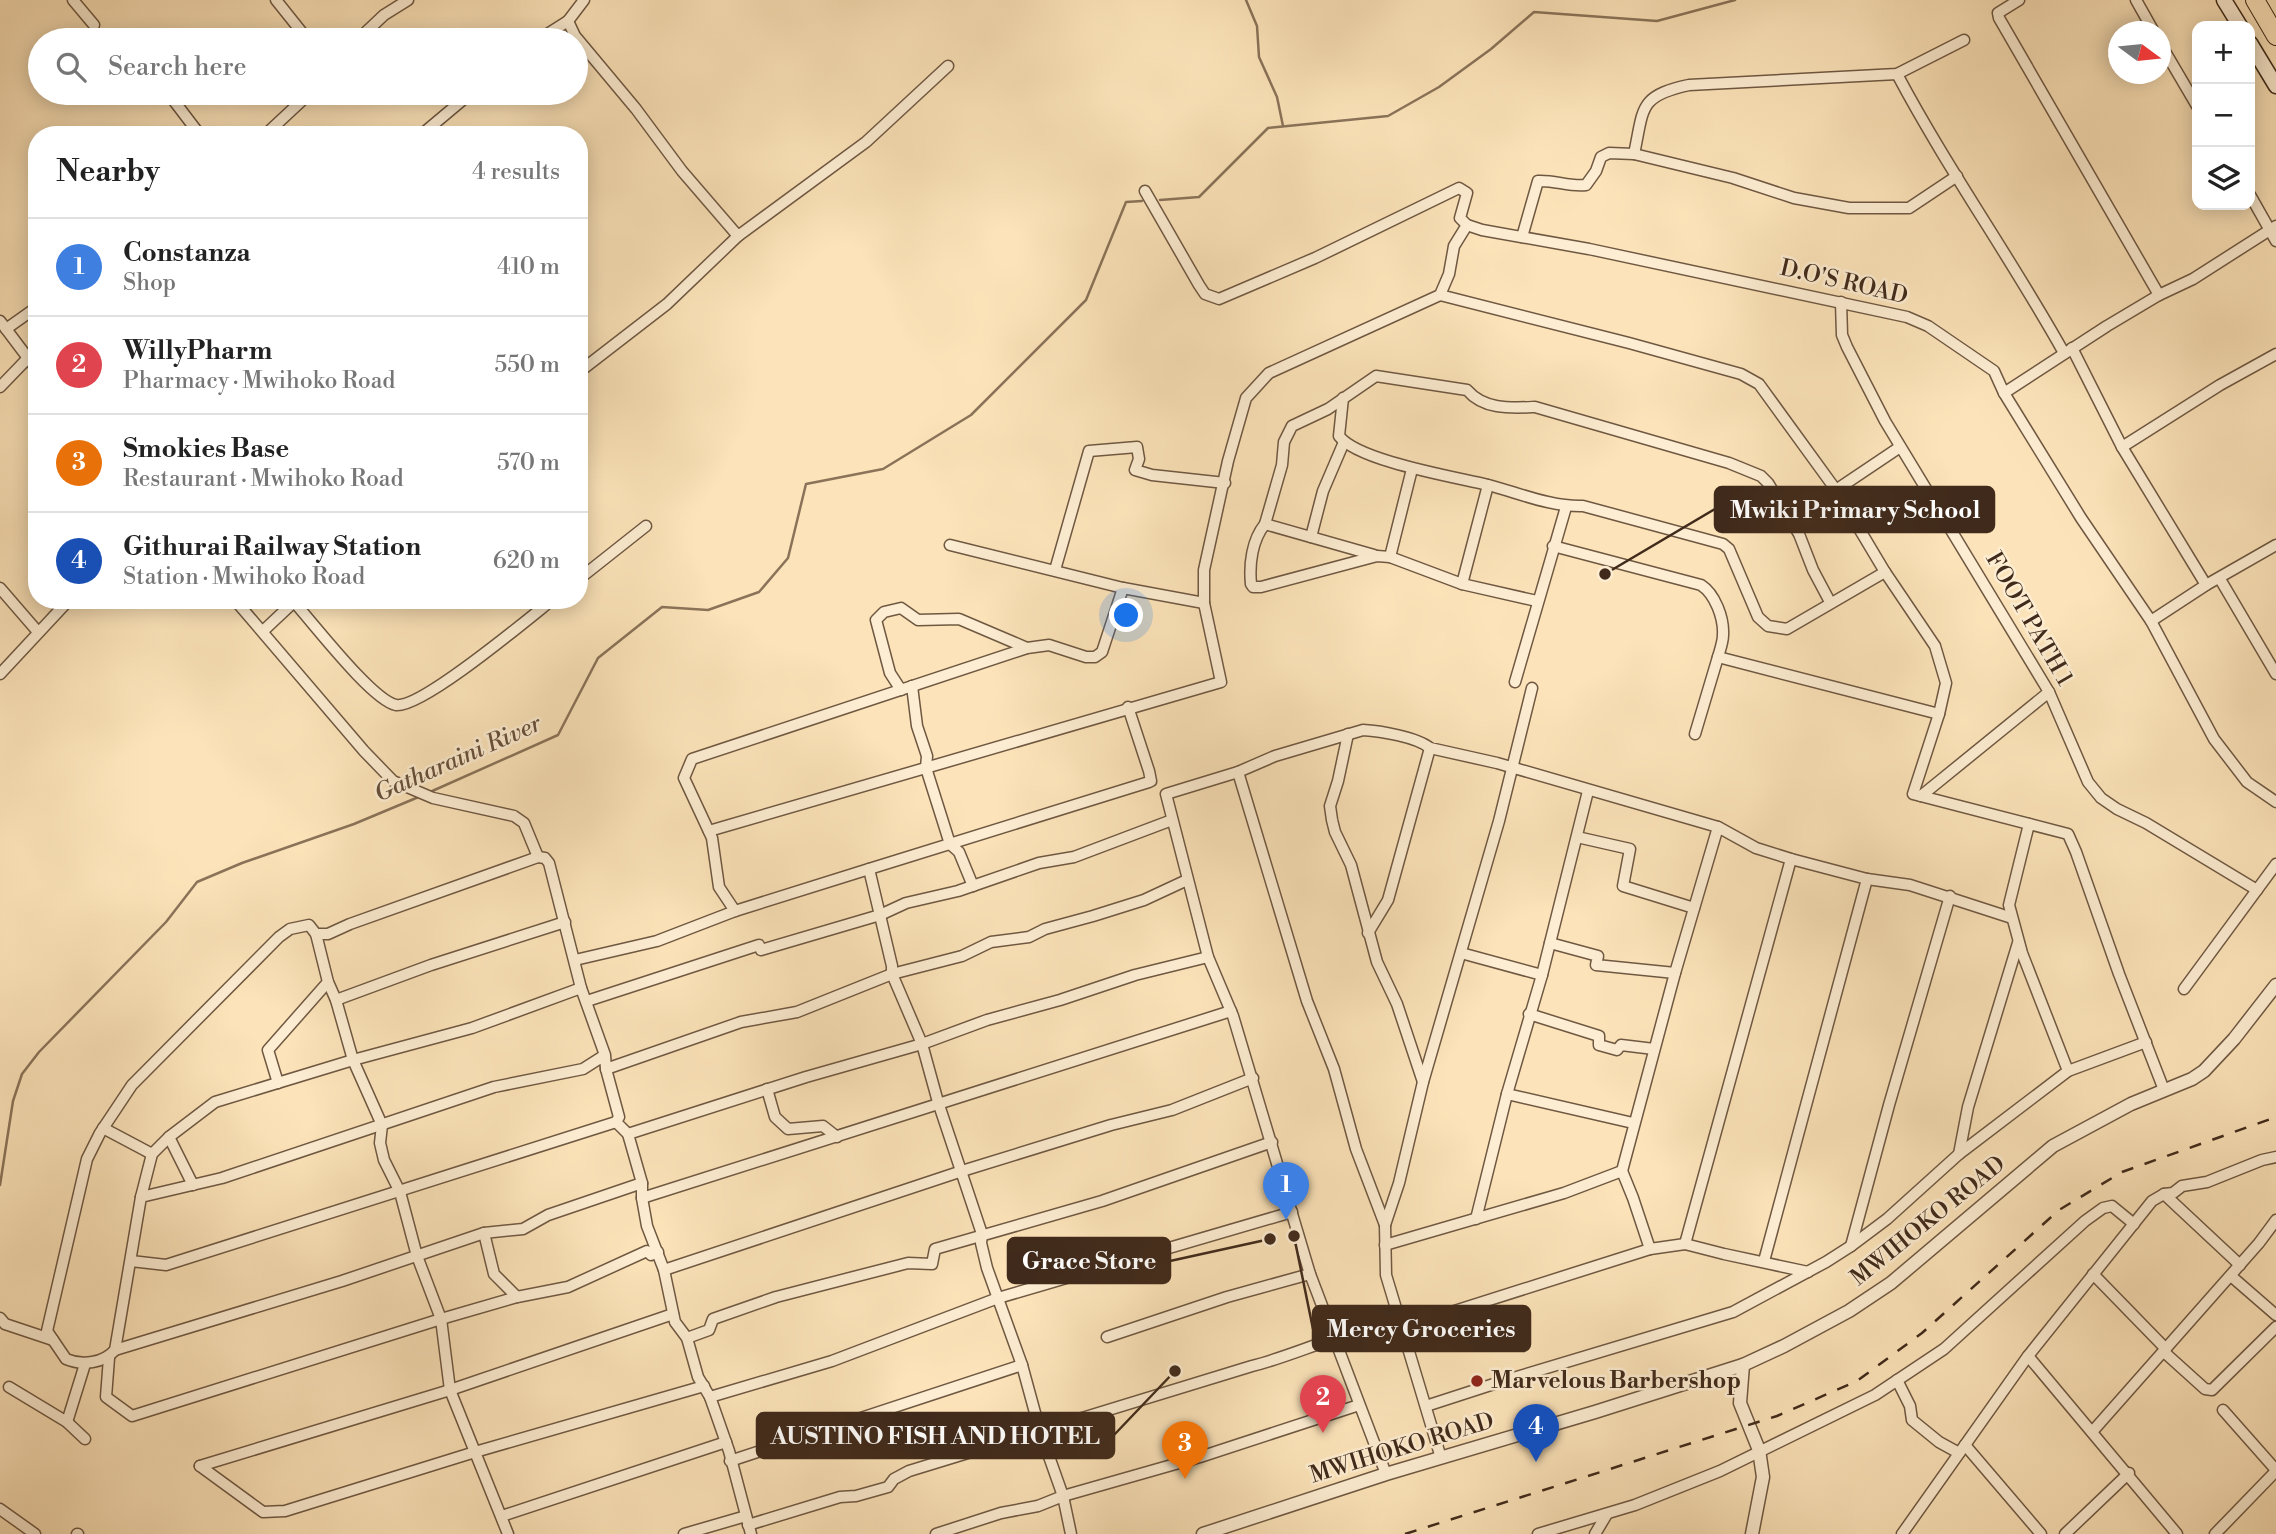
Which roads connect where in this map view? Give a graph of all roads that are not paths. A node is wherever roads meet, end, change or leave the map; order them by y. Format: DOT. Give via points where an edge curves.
graph roads {
  1 [pos="73,0"];
  2 [pos="276,0"];
  3 [pos="408,0"];
  4 [pos="584,0"];
  5 [pos="2019,0"];
  6 [pos="2136,0"];
  7 [pos="2224,0"];
  8 [pos="2255,2"];
  9 [pos="568,21"];
  10 [pos="2148,21"];
  11 [pos="2237,21"];
  12 [pos="94,25"];
  13 [pos="298,28"];
  14 [pos="370,28"];
  15 [pos="557,28"];
  16 [pos="572,28"];
  17 [pos="2276,36"];
  18 [pos="1964,40"];
  19 [pos="2255,51"];
  20 [pos="588,52"];
  21 [pos="2171,60"];
  22 [pos="948,66"];
  23 [pos="1897,74"];
  24 [pos="2276,86"];
  25 [pos="2192,97"];
  26 [pos="177,105"];
  27 [pos="297,105"];
  28 [pos="457,105"];
  29 [pos="193,126"];
  30 [pos="275,126"];
  31 [pos="432,126"];
  32 [pos="1634,154"];
  33 [pos="1957,176"];
  34 [pos="1145,191"];
  35 [pos="2255,202"];
  36 [pos="1467,225"];
  37 [pos="2273,228"];
  38 [pos="738,236"];
  39 [pos="1522,237"];
  40 [pos="2276,241"];
  41 [pos="1440,295"];
  42 [pos="2159,295"];
  43 [pos="1841,302"];
  44 [pos="28,312"];
  45 [pos="3,325"];
  46 [pos="2068,351"];
  47 [pos="2276,354"];
  48 [pos="27,359"];
  49 [pos="588,365"];
  50 [pos="0,387"];
  51 [pos="2004,393"];
  52 [pos="1343,398"];
  53 [pos="1344,442"];
  54 [pos="1900,447"];
  55 [pos="2122,447"];
  56 [pos="1412,469"];
  57 [pos="1225,484"];
  58 [pos="1488,485"];
  59 [pos="1836,489"];
  60 [pos="1566,506"];
  61 [pos="1265,524"];
  62 [pos="646,526"];
  63 [pos="1311,537"];
  64 [pos="950,545"];
  65 [pos="2276,545"];
  66 [pos="1553,546"];
  67 [pos="1377,556"];
  68 [pos="1390,558"];
  69 [pos="1055,570"];
  70 [pos="588,572"];
  71 [pos="1885,572"];
  72 [pos="2220,579"];
  73 [pos="1462,584"];
  74 [pos="2206,585"];
  75 [pos="0,588"];
  76 [pos="1123,588"];
  77 [pos="1536,601"];
  78 [pos="1830,602"];
  79 [pos="1204,603"];
  80 [pos="60,609"];
  81 [pos="243,609"];
  82 [pos="286,609"];
  83 [pos="302,609"];
  84 [pos="541,609"];
  85 [pos="2151,621"];
  86 [pos="263,631"];
  87 [pos="38,632"];
  88 [pos="1027,648"];
  89 [pos="1718,657"];
  90 [pos="0,674"];
  91 [pos="2276,674"];
  92 [pos="1515,682"];
  93 [pos="907,688"];
  94 [pos="1532,688"];
  95 [pos="2049,692"];
  96 [pos="1128,707"];
  97 [pos="1939,714"];
  98 [pos="1348,734"];
  99 [pos="1695,734"];
  100 [pos="1430,748"];
  101 [pos="926,768"];
  102 [pos="1512,769"];
  103 [pos="1238,772"];
  104 [pos="1588,791"];
  105 [pos="1921,796"];
  106 [pos="2276,802"];
  107 [pos="1172,820"];
  108 [pos="2029,824"];
  109 [pos="1718,827"];
  110 [pos="709,831"];
  111 [pos="1577,837"];
  112 [pos="950,844"];
  113 [pos="538,857"];
  114 [pos="1791,859"];
  115 [pos="2276,864"];
  116 [pos="869,869"];
  117 [pos="1867,879"];
  118 [pos="1187,880"];
  119 [pos="973,886"];
  120 [pos="2257,890"];
  121 [pos="1950,896"];
  122 [pos="1693,908"];
  123 [pos="735,911"];
  124 [pos="880,915"];
  125 [pos="2012,918"];
  126 [pos="565,922"];
  127 [pos="1368,933"];
  128 [pos="316,934"];
  129 [pos="2019,941"];
  130 [pos="1550,943"];
  131 [pos="1461,953"];
  132 [pos="1208,957"];
  133 [pos="575,960"];
  134 [pos="1675,973"];
  135 [pos="892,974"];
  136 [pos="1542,975"];
  137 [pos="328,982"];
  138 [pos="2276,985"];
  139 [pos="581,988"];
  140 [pos="2183,989"];
  141 [pos="336,1000"];
  142 [pos="587,1000"];
  143 [pos="1231,1011"];
  144 [pos="1529,1014"];
  145 [pos="2146,1042"];
  146 [pos="922,1044"];
  147 [pos="1654,1049"];
  148 [pos="605,1055"];
  149 [pos="353,1060"];
  150 [pos="606,1069"];
  151 [pos="2068,1071"];
  152 [pos="1253,1078"];
  153 [pos="1423,1082"];
  154 [pos="278,1083"];
  155 [pos="767,1089"];
  156 [pos="2165,1090"];
  157 [pos="1507,1094"];
  158 [pos="937,1102"];
  159 [pos="616,1122"];
  160 [pos="1633,1123"];
  161 [pos="382,1125"];
  162 [pos="103,1128"];
  163 [pos="628,1134"];
  164 [pos="169,1137"];
  165 [pos="837,1137"];
  166 [pos="1272,1142"];
  167 [pos="152,1154"];
  168 [pos="1959,1154"];
  169 [pos="2276,1157"];
  170 [pos="962,1171"];
  171 [pos="1622,1171"];
  172 [pos="642,1183"];
  173 [pos="193,1185"];
  174 [pos="400,1192"];
  175 [pos="2164,1194"];
  176 [pos="141,1197"];
  177 [pos="642,1198"];
  178 [pos="1292,1212"];
  179 [pos="1476,1219"];
  180 [pos="2276,1220"];
  181 [pos="2134,1224"];
  182 [pos="1385,1225"];
  183 [pos="484,1233"];
  184 [pos="982,1234"];
  185 [pos="1685,1244"];
  186 [pos="1385,1245"];
  187 [pos="1851,1246"];
  188 [pos="1650,1249"];
  189 [pos="658,1252"];
  190 [pos="417,1256"];
  191 [pos="131,1261"];
  192 [pos="1764,1261"];
  193 [pos="2240,1265"];
  194 [pos="664,1270"];
  195 [pos="1808,1272"];
  196 [pos="2093,1274"];
  197 [pos="1310,1275"];
  198 [pos="2231,1276"];
  199 [pos="517,1297"];
  200 [pos="998,1298"];
  201 [pos="673,1314"];
  202 [pos="2276,1315"];
  203 [pos="0,1318"];
  204 [pos="441,1319"];
  205 [pos="2276,1327"];
  206 [pos="1401,1328"];
  207 [pos="1107,1336"];
  208 [pos="687,1338"];
  209 [pos="1333,1339"];
  210 [pos="53,1340"];
  211 [pos="2165,1350"];
  212 [pos="112,1354"];
  213 [pos="2028,1356"];
  214 [pos="85,1364"];
  215 [pos="1022,1365"];
  216 [pos="1743,1365"];
  217 [pos="1898,1380"];
  218 [pos="704,1386"];
  219 [pos="9,1387"];
  220 [pos="450,1390"];
  221 [pos="710,1397"];
  222 [pos="1359,1405"];
  223 [pos="1426,1406"];
  224 [pos="2223,1410"];
  225 [pos="66,1422"];
  226 [pos="1040,1431"];
  227 [pos="2092,1432"];
  228 [pos="85,1439"];
  229 [pos="726,1442"];
  230 [pos="1962,1449"];
  231 [pos="1759,1450"];
  232 [pos="475,1452"];
  233 [pos="1441,1458"];
  234 [pos="730,1461"];
  235 [pos="2276,1471"];
  236 [pos="2129,1473"];
  237 [pos="1386,1474"];
  238 [pos="1063,1496"];
  239 [pos="0,1509"];
  240 [pos="1607,1514"];
  241 [pos="502,1516"];
  242 [pos="748,1525"];
  243 [pos="1222,1531"];
  244 [pos="35,1534"];
  245 [pos="508,1534"];
  246 [pos="684,1534"];
  247 [pos="936,1534"];
  248 [pos="1071,1534"];
  249 [pos="1203,1534"];
  250 [pos="1538,1534"];
  251 [pos="1595,1534"];
  252 [pos="1752,1534"];
  253 [pos="1902,1534"];
  254 [pos="2041,1534"];
  255 [pos="2065,1534"];
  256 [pos="2177,1534"];
  257 [pos="2215,1534"];
  1 -- 12 [label="street"];
  2 -- 13 [label="street"];
  3 -- 14 [label="street"];
  4 -- 9 [label="street"];
  5 -- 42 [label="street" via="2001,10 1999,18"];
  6 -- 10 [label="street"];
  7 -- 11 [label="main road"];
  8 -- 17 [label="highway"];
  9 -- 15 [label="street"];
  9 -- 16 [label="street"];
  18 -- 23 [label="street"];
  19 -- 24 [label="main road"];
  20 -- 38 [label="street"];
  21 -- 25 [label="street"];
  22 -- 38 [label="street" via="866,142"];
  23 -- 32 [label="street" via="1664,91 1644,109"];
  23 -- 33 [label="street"];
  26 -- 29 [label="street"];
  27 -- 30 [label="street"];
  28 -- 31 [label="street"];
  32 -- 33 [label="street" via="1794,198 1849,208 1909,208"];
  32 -- 39 [label="street" via="1601,157 1586,185 1538,181"];
  33 -- 46 [label="street"];
  34 -- 36 [label="street" via="1205,294 1219,299 1459,188 1466,193 1460,218"];
  35 -- 37 [label="street"];
  36 -- 39 [label="street, D.O'S ROAD"];
  36 -- 41 [label="street" via="1454,246"];
  37 -- 40 [label="street"];
  37 -- 42 [label="street"];
  38 -- 49 [label="street" via="667,304"];
  39 -- 43 [label="street, D.O'S ROAD"];
  41 -- 57 [label="street" via="1269,373 1246,398"];
  41 -- 59 [label="street" via="1747,376 1765,389"];
  42 -- 46 [label="street"];
  43 -- 51 [label="street, D.O'S ROAD" via="1928,326 1994,371"];
  43 -- 54 [label="street, FOOT PATH 1" via="1842,335"];
  44 -- 45 [label="street"];
  45 -- 48 [label="street"];
  46 -- 51 [label="street"];
  46 -- 55 [label="street"];
  47 -- 55 [label="street"];
  48 -- 50 [label="street"];
  51 -- 85 [label="street, D.O'S ROAD"];
  52 -- 53 [label="street" via="1339,436"];
  52 -- 61 [label="street" via="1292,426"];
  52 -- 78 [label="street" via="1376,376 1467,390 1483,402 1506,408 1535,407 1761,475 1799,534"];
  53 -- 56 [label="street"];
  53 -- 63 [label="street" via="1323,491"];
  54 -- 59 [label="street"];
  54 -- 95 [label="street, FOOT PATH 1"];
  55 -- 74 [label="street"];
  56 -- 58 [label="street"];
  56 -- 68 [label="street"];
  57 -- 69 [label="street" via="1135,470 1137,447 1089,451"];
  57 -- 79 [label="street" via="1204,570"];
  58 -- 60 [label="street"];
  58 -- 73 [label="street"];
  59 -- 71 [label="street"];
  60 -- 66 [label="street"];
  60 -- 78 [label="street" via="1583,506 1723,544 1758,617 1768,625 1787,629"];
  61 -- 63 [label="street"];
  61 -- 67 [label="street" via="1250,568 1253,587"];
  62 -- 70 [label="street"];
  63 -- 67 [label="street"];
  64 -- 69 [label="street"];
  65 -- 72 [label="street"];
  66 -- 77 [label="street"];
  66 -- 89 [label="street" via="1710,591 1724,633"];
  67 -- 68 [label="street"];
  68 -- 73 [label="street"];
  69 -- 76 [label="street"];
  71 -- 78 [label="street"];
  71 -- 97 [label="street" via="1940,657 1947,682"];
  72 -- 74 [label="street"];
  72 -- 91 [label="street"];
  73 -- 77 [label="street"];
  74 -- 85 [label="street"];
  75 -- 87 [label="street"];
  76 -- 79 [label="street"];
  76 -- 88 [label="street" via="1102,652 1096,657 1049,645"];
  77 -- 92 [label="street"];
  79 -- 96 [label="street" via="1222,682"];
  80 -- 87 [label="street"];
  81 -- 86 [label="street"];
  82 -- 86 [label="street"];
  83 -- 84 [label="street" via="367,686 398,705 412,702 473,662"];
  85 -- 106 [label="street, D.O'S ROAD" via="2214,739 2247,782"];
  86 -- 113 [label="street" via="393,781 433,798 514,816 524,823"];
  87 -- 90 [label="street"];
  88 -- 93 [label="street"];
  88 -- 93 [label="street" via="959,619 918,620 901,608 889,610 876,620 890,673"];
  89 -- 97 [label="street"];
  89 -- 99 [label="street"];
  93 -- 101 [label="street" via="927,756"];
  93 -- 110 [label="street" via="692,759 684,778"];
  94 -- 102 [label="street"];
  95 -- 105 [label="street"];
  95 -- 120 [label="street, FOOT PATH 1" via="2088,782 2101,798"];
  96 -- 101 [label="street"];
  96 -- 112 [label="street" via="1151,781"];
  97 -- 105 [label="street" via="1913,794"];
  98 -- 100 [label="street" via="1377,731 1423,742"];
  98 -- 103 [label="street"];
  98 -- 127 [label="street" via="1330,806"];
  100 -- 102 [label="street"];
  100 -- 127 [label="street" via="1388,901"];
  101 -- 110 [label="street"];
  101 -- 112 [label="street"];
  102 -- 104 [label="street"];
  102 -- 131 [label="street"];
  103 -- 107 [label="street" via="1166,794"];
  103 -- 182 [label="street" via="1307,1002"];
  104 -- 109 [label="street"];
  104 -- 111 [label="street"];
  105 -- 108 [label="street"];
  107 -- 118 [label="street"];
  107 -- 119 [label="street" via="1073,857 1039,863"];
  108 -- 125 [label="street" via="2009,905"];
  108 -- 145 [label="street" via="2068,834"];
  109 -- 114 [label="street" via="1756,848"];
  109 -- 122 [label="street"];
  110 -- 123 [label="street" via="719,887"];
  111 -- 122 [label="street" via="1630,849 1623,886"];
  111 -- 130 [label="street"];
  112 -- 116 [label="street"];
  112 -- 119 [label="street" via="959,852"];
  113 -- 126 [label="street" via="549,863"];
  113 -- 128 [label="street" via="328,934"];
  114 -- 117 [label="street"];
  114 -- 185 [label="street"];
  115 -- 120 [label="street"];
  116 -- 123 [label="street"];
  116 -- 124 [label="street"];
  117 -- 121 [label="street"];
  117 -- 192 [label="street"];
  118 -- 132 [label="street"];
  118 -- 135 [label="street" via="1144,900 1029,937 992,942 962,956"];
  119 -- 124 [label="street" via="906,903"];
  120 -- 140 [label="street"];
  121 -- 125 [label="street"];
  121 -- 187 [label="street"];
  122 -- 134 [label="street"];
  123 -- 133 [label="street" via="657,941"];
  124 -- 135 [label="street"];
  124 -- 142 [label="street" via="761,950 759,945"];
  125 -- 129 [label="street"];
  126 -- 133 [label="street"];
  126 -- 141 [label="street"];
  127 -- 153 [label="street"];
  128 -- 137 [label="street"];
  128 -- 162 [label="street" via="309,925 279,937 132,1085"];
  129 -- 151 [label="street"];
  129 -- 168 [label="street" via="1968,1107"];
  130 -- 134 [label="street" via="1598,956 1596,965"];
  130 -- 136 [label="street"];
  131 -- 136 [label="street"];
  131 -- 153 [label="street"];
  132 -- 143 [label="street"];
  132 -- 146 [label="street" via="987,1020"];
  133 -- 139 [label="street"];
  134 -- 147 [label="street"];
  135 -- 146 [label="street"];
  135 -- 150 [label="street" via="797,1012 741,1022"];
  136 -- 144 [label="street"];
  137 -- 141 [label="street"];
  137 -- 154 [label="street" via="268,1051"];
  138 -- 156 [label="street, MWIHOKO ROAD" via="2213,1063 2192,1079"];
  139 -- 142 [label="street"];
  139 -- 149 [label="street" via="472,1028"];
  141 -- 149 [label="street"];
  142 -- 148 [label="street"];
  143 -- 152 [label="street"];
  143 -- 158 [label="street"];
  144 -- 147 [label="street" via="1599,1037 1599,1045 1617,1050 1621,1045"];
  144 -- 157 [label="street"];
  145 -- 151 [label="street"];
  145 -- 156 [label="street"];
  146 -- 155 [label="street"];
  146 -- 158 [label="street"];
  147 -- 160 [label="street"];
  148 -- 150 [label="street"];
  148 -- 161 [label="street" via="583,1069 494,1087"];
  149 -- 154 [label="street"];
  149 -- 161 [label="street"];
  150 -- 159 [label="street" via="619,1117"];
  151 -- 168 [label="street"];
  152 -- 166 [label="street"];
  152 -- 170 [label="street" via="1172,1110"];
  153 -- 182 [label="street"];
  154 -- 164 [label="street" via="215,1102"];
  155 -- 163 [label="street"];
  155 -- 165 [label="street" via="775,1117 788,1129 823,1126"];
  156 -- 216 [label="street, MWIHOKO ROAD" via="2053,1146 1870,1298"];
  157 -- 160 [label="street"];
  157 -- 179 [label="street"];
  158 -- 165 [label="street"];
  158 -- 170 [label="street"];
  159 -- 163 [label="street"];
  159 -- 174 [label="street"];
  160 -- 171 [label="street"];
  161 -- 173 [label="street"];
  161 -- 174 [label="street" via="384,1160"];
  162 -- 167 [label="street"];
  162 -- 210 [label="street" via="84,1172 47,1331"];
  163 -- 172 [label="street"];
  164 -- 167 [label="street"];
  164 -- 173 [label="street"];
  165 -- 177 [label="street"];
  166 -- 178 [label="street"];
  166 -- 184 [label="street" via="1102,1200"];
  167 -- 176 [label="street"];
  168 -- 187 [label="street"];
  169 -- 175 [label="street"];
  170 -- 184 [label="street"];
  170 -- 194 [label="street"];
  171 -- 179 [label="street" via="1564,1194"];
  171 -- 188 [label="street"];
  172 -- 177 [label="street"];
  172 -- 183 [label="street" via="548,1215 523,1229"];
  173 -- 176 [label="street"];
  174 -- 190 [label="street"];
  174 -- 191 [label="street" via="166,1265"];
  175 -- 181 [label="street" via="2152,1201"];
  175 -- 193 [label="street"];
  176 -- 191 [label="street"];
  177 -- 189 [label="street"];
  178 -- 197 [label="street"];
  178 -- 200 [label="street"];
  179 -- 186 [label="street"];
  180 -- 193 [label="street"];
  181 -- 196 [label="street"];
  181 -- 217 [label="street" via="2112,1206 2103,1208 1944,1349"];
  182 -- 186 [label="street"];
  183 -- 190 [label="street"];
  183 -- 199 [label="street" via="494,1274"];
  184 -- 200 [label="street"];
  184 -- 208 [label="street" via="935,1250 932,1264 908,1263 776,1297 713,1319 709,1330"];
  185 -- 188 [label="street"];
  185 -- 192 [label="street"];
  186 -- 206 [label="street" via="1386,1275"];
  187 -- 195 [label="street"];
  188 -- 206 [label="street"];
  189 -- 194 [label="street"];
  189 -- 199 [label="street" via="651,1255 647,1251 568,1287"];
  190 -- 204 [label="street"];
  190 -- 212 [label="street"];
  191 -- 212 [label="street"];
  192 -- 195 [label="street"];
  193 -- 198 [label="street"];
  194 -- 201 [label="street"];
  195 -- 223 [label="street" via="1733,1312"];
  196 -- 211 [label="street"];
  196 -- 213 [label="street"];
  197 -- 207 [label="street"];
  197 -- 209 [label="street"];
  198 -- 202 [label="street"];
  198 -- 211 [label="street"];
  199 -- 204 [label="street"];
  200 -- 215 [label="street"];
  200 -- 221 [label="street" via="832,1361"];
  201 -- 208 [label="street"];
  201 -- 220 [label="street"];
  203 -- 210 [label="street" via="5,1324"];
  204 -- 212 [label="street" via="132,1416 106,1397"];
  204 -- 220 [label="street"];
  205 -- 211 [label="street" via="2212,1390 2205,1389"];
  206 -- 223 [label="street"];
  208 -- 218 [label="street"];
  209 -- 222 [label="street"];
  209 -- 226 [label="street"];
  210 -- 214 [label="street" via="66,1359"];
  211 -- 227 [label="street"];
  212 -- 214 [label="street"];
  213 -- 227 [label="street"];
  213 -- 230 [label="street"];
  214 -- 225 [label="street"];
  215 -- 226 [label="street"];
  215 -- 234 [label="street"];
  216 -- 231 [label="street" via="1741,1403"];
  216 -- 233 [label="street, MWIHOKO ROAD"];
  217 -- 230 [label="street" via="1912,1420 1939,1442"];
  217 -- 231 [label="street"];
  218 -- 221 [label="street"];
  218 -- 232 [label="street"];
  219 -- 225 [label="street"];
  220 -- 232 [label="street"];
  220 -- 232 [label="street" via="200,1466 263,1512 272,1513"];
  221 -- 229 [label="street"];
  222 -- 237 [label="street"];
  222 -- 238 [label="street"];
  223 -- 233 [label="street"];
  224 -- 235 [label="street"];
  225 -- 228 [label="street"];
  226 -- 238 [label="street"];
  226 -- 242 [label="street" via="909,1471 888,1487"];
  227 -- 236 [label="street"];
  229 -- 234 [label="street"];
  229 -- 241 [label="street"];
  230 -- 253 [label="street"];
  230 -- 254 [label="street"];
  231 -- 240 [label="street" via="1720,1471"];
  231 -- 252 [label="street" via="1763,1477"];
  232 -- 241 [label="street"];
  233 -- 237 [label="street, MWIHOKO ROAD"];
  234 -- 242 [label="street"];
  235 -- 257 [label="street"];
  236 -- 255 [label="street"];
  236 -- 256 [label="street"];
  237 -- 243 [label="street, MWIHOKO ROAD"];
  238 -- 247 [label="street"];
  238 -- 248 [label="street"];
  239 -- 244 [label="street"];
  240 -- 250 [label="street"];
  240 -- 251 [label="street"];
  241 -- 245 [label="street"];
  242 -- 246 [label="street"];
  243 -- 249 [label="street, MWIHOKO ROAD"];
}
